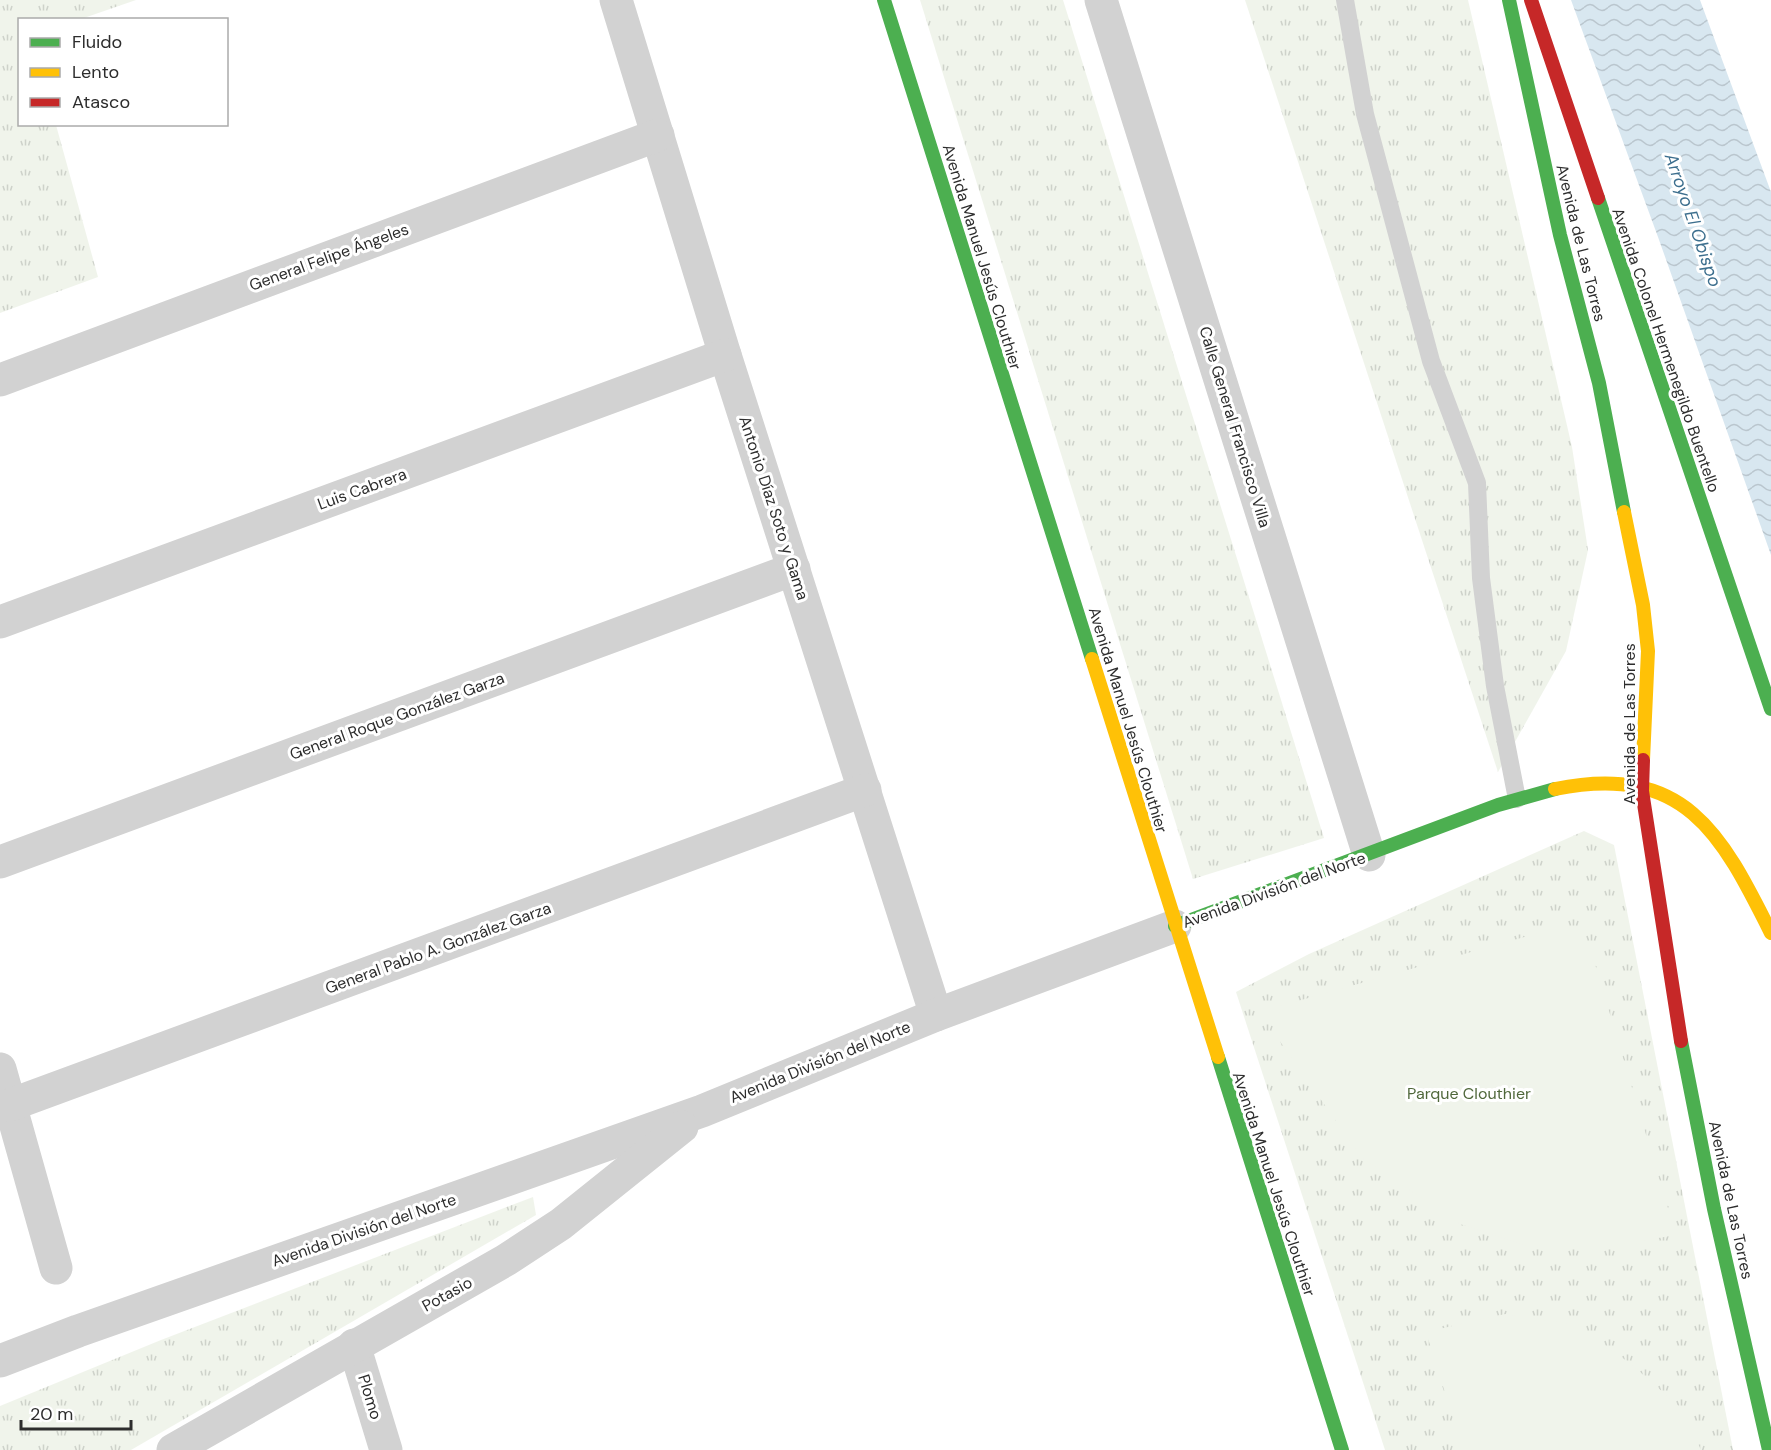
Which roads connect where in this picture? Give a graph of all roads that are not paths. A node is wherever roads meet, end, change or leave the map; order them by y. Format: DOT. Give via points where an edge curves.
graph roads {
  1 [pos="616,0"];
  2 [pos="884,0"];
  3 [pos="1101,0"];
  4 [pos="1344,0"];
  5 [pos="1509,0"];
  6 [pos="1531,0"];
  7 [pos="658,135"];
  8 [pos="725,355"];
  9 [pos="0,380"];
  10 [pos="794,570"];
  11 [pos="0,622"];
  12 [pos="1771,709"];
  13 [pos="866,790"];
  14 [pos="1642,791"];
  15 [pos="1517,799"];
  16 [pos="1369,855"];
  17 [pos="0,862"];
  18 [pos="1175,926"];
  19 [pos="1771,933"];
  20 [pos="936,1015"];
  21 [pos="0,1069"];
  22 [pos="10,1105"];
  23 [pos="702,1111"];
  24 [pos="56,1268"];
  25 [pos="354,1345"];
  26 [pos="0,1361"];
  27 [pos="173,1450"];
  28 [pos="387,1450"];
  29 [pos="1342,1450"];
  30 [pos="1770,1450"];
  1 -- 7 [label="street, Antonio Díaz Soto y Gama"];
  2 -- 18 [label="street, Avenida Manuel Jesús Clouthier"];
  3 -- 16 [label="street, Calle General Francisco Villa"];
  4 -- 15 [label="lane" via="1365,114 1431,361 1477,483 1481,578 1495,686"];
  5 -- 14 [label="street, Avenida de Las Torres" via="1560,234 1599,383 1643,604 1648,651"];
  6 -- 12 [label="street, Avenida Colonel Hermenegildo Buentello"];
  7 -- 8 [label="street, Antonio Díaz Soto y Gama"];
  7 -- 9 [label="street, General Felipe Ángeles"];
  8 -- 10 [label="street, Antonio Díaz Soto y Gama"];
  8 -- 11 [label="street, Luis Cabrera"];
  10 -- 13 [label="street, Antonio Díaz Soto y Gama"];
  10 -- 17 [label="street, General Roque González Garza"];
  13 -- 20 [label="street, Antonio Díaz Soto y Gama"];
  13 -- 22 [label="street, General Pablo A. González Garza"];
  14 -- 15 [label="street, Avenida División del Norte" via="1592,784"];
  14 -- 19 [label="street, Avenida División del Norte" via="1678,802 1716,836"];
  14 -- 30 [label="street, Avenida de Las Torres" via="1677,1020 1714,1209"];
  15 -- 16 [label="street, Avenida División del Norte"];
  16 -- 18 [label="street, Avenida División del Norte"];
  18 -- 20 [label="street, Avenida División del Norte"];
  18 -- 29 [label="street, Avenida Manuel Jesús Clouthier"];
  20 -- 23 [label="street, Avenida División del Norte"];
  21 -- 22 [label="street"];
  22 -- 24 [label="street"];
  23 -- 25 [label="street, Potasio" via="561,1224 470,1281"];
  23 -- 26 [label="street, Avenida División del Norte"];
  25 -- 27 [label="street, Potasio"];
  25 -- 28 [label="street, Plomo"];
}
